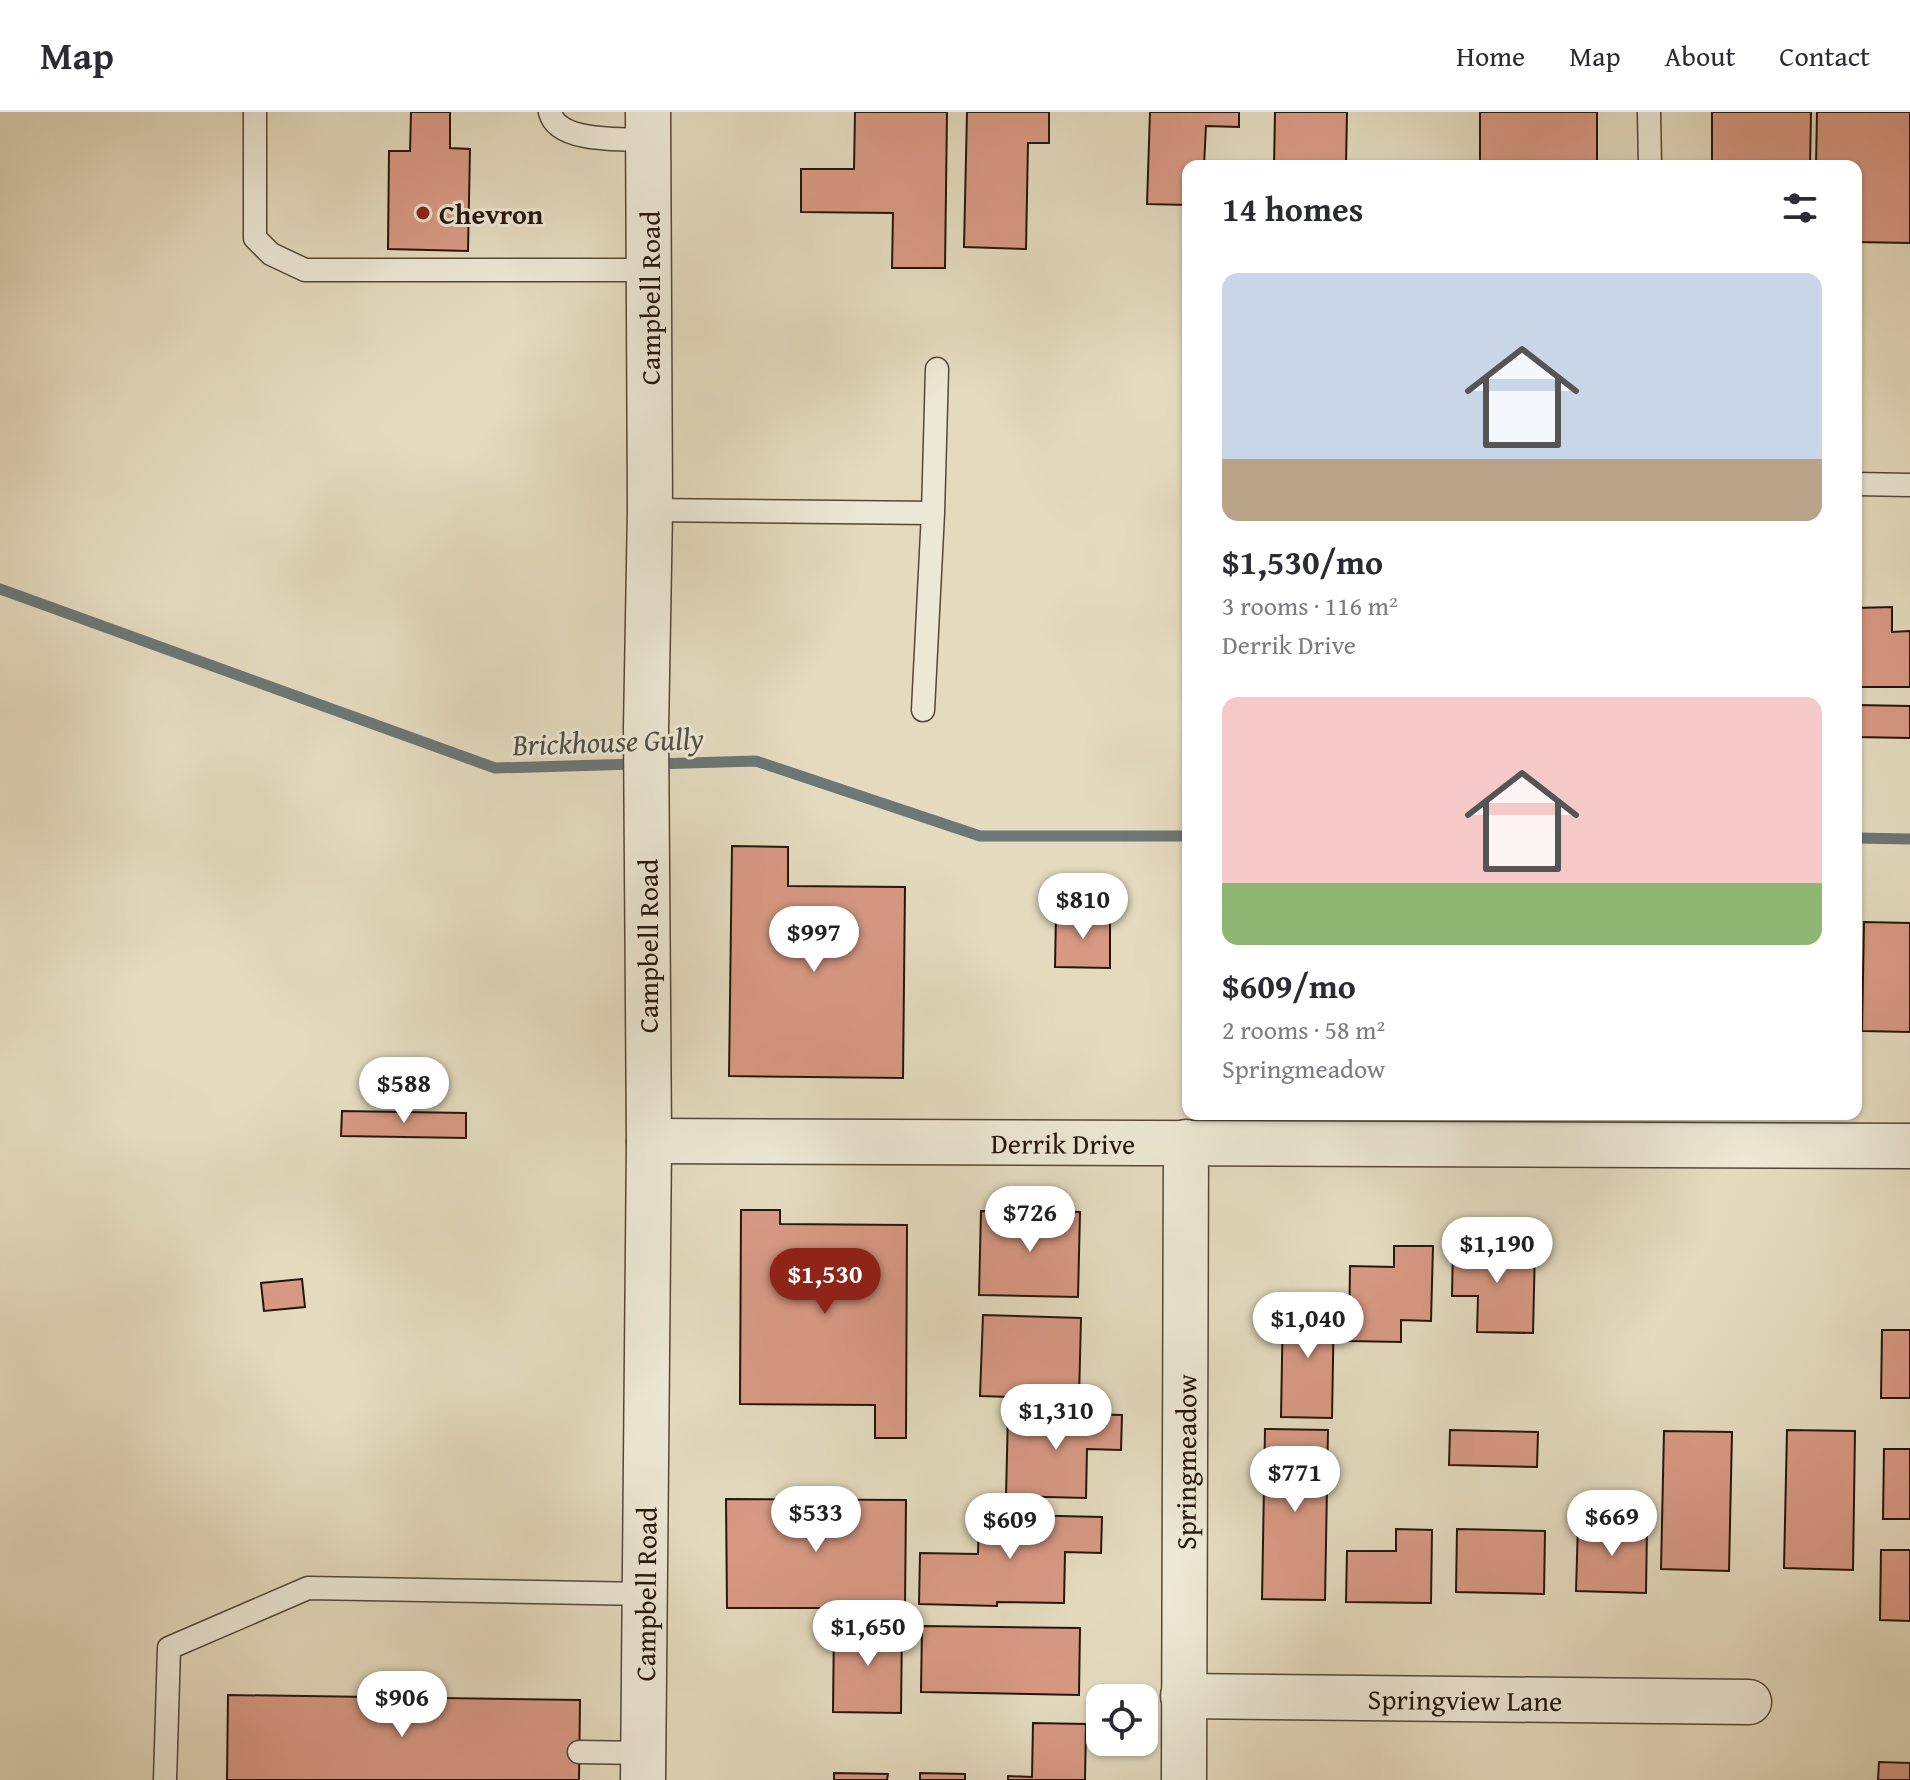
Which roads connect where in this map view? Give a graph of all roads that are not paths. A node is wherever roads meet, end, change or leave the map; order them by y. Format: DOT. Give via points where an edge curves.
graph roads {
  1 [pos="255,112"];
  2 [pos="550,112"];
  3 [pos="1649,112"];
  4 [pos="648,126"];
  5 [pos="1650,160"];
  6 [pos="649,270"];
  7 [pos="937,369"];
  8 [pos="1862,484"];
  9 [pos="1910,485"];
  10 [pos="650,510"];
  11 [pos="933,513"];
  12 [pos="923,710"];
  13 [pos="649,1141"];
  14 [pos="1186,1142"];
  15 [pos="1910,1146"];
  16 [pos="645,1594"];
  17 [pos="1183,1696"];
  18 [pos="1749,1702"];
  19 [pos="579,1752"];
  20 [pos="643,1766"];
  21 [pos="165,1780"];
  22 [pos="1184,1780"];
  1 -- 6 [label="lane" via="255,238 271,254 305,270"];
  2 -- 4 [label="lane" via="562,129 590,138"];
  3 -- 5 [label="lane"];
  4 -- 6 [label="street, Campbell Road"];
  6 -- 10 [label="street, Campbell Road"];
  7 -- 11 [label="lane"];
  8 -- 9 [label="lane"];
  10 -- 11 [label="lane"];
  10 -- 13 [label="street, Campbell Road"];
  11 -- 12 [label="lane"];
  13 -- 14 [label="street, Derrik Drive"];
  13 -- 16 [label="street, Campbell Road"];
  14 -- 15 [label="street, Derrik Drive"];
  14 -- 17 [label="street, Springmeadow"];
  16 -- 20 [label="street, Campbell Road"];
  16 -- 21 [label="lane" via="308,1588 169,1648"];
  17 -- 18 [label="street, Springview Lane"];
  17 -- 22 [label="street, Springmeadow"];
  19 -- 20 [label="lane"];
}
